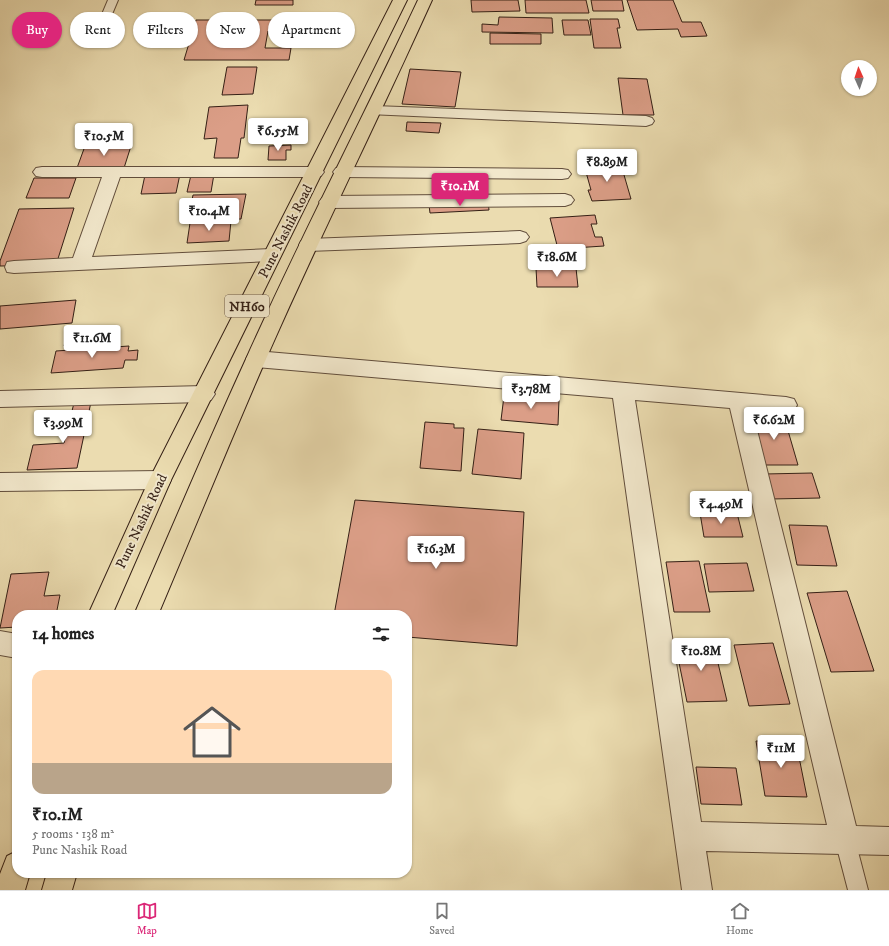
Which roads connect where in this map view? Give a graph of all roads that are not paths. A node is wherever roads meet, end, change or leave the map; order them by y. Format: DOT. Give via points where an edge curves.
graph roads {
  1 [pos="113,0"];
  2 [pos="400,0"];
  3 [pos="425,0"];
  4 [pos="108,12"];
  5 [pos="374,111"];
  6 [pos="646,122"];
  7 [pos="42,172"];
  8 [pos="113,172"];
  9 [pos="315,172"];
  10 [pos="342,172"];
  11 [pos="562,174"];
  12 [pos="565,200"];
  13 [pos="328,202"];
  14 [pos="520,237"];
  15 [pos="308,245"];
  16 [pos="271,255"];
  17 [pos="80,264"];
  18 [pos="14,267"];
  19 [pos="256,360"];
  20 [pos="623,391"];
  21 [pos="204,394"];
  22 [pos="0,399"];
  23 [pos="738,401"];
  24 [pos="786,405"];
  25 [pos="160,480"];
  26 [pos="0,482"];
  27 [pos="102,610"];
  28 [pos="148,610"];
  29 [pos="0,643"];
  30 [pos="12,645"];
  31 [pos="688,836"];
  32 [pos="846,840"];
  33 [pos="889,841"];
  34 [pos="14,878"];
  35 [pos="61,878"];
  36 [pos="10,890"];
  37 [pos="57,890"];
  38 [pos="697,890"];
  39 [pos="858,890"];
  1 -- 4 [label="lane"];
  2 -- 9 [label="highway, Pune Nashik Road / NH60"];
  3 -- 5 [label="highway, Pune Nashik Road / NH60"];
  5 -- 6 [label="street"];
  5 -- 10 [label="highway, Pune Nashik Road / NH60"];
  7 -- 8 [label="street"];
  8 -- 9 [label="street"];
  8 -- 17 [label="street"];
  9 -- 16 [label="highway, Pune Nashik Road / NH60"];
  10 -- 11 [label="street"];
  10 -- 13 [label="highway, Pune Nashik Road / NH60"];
  12 -- 13 [label="street"];
  13 -- 15 [label="highway, Pune Nashik Road / NH60"];
  14 -- 15 [label="street"];
  15 -- 19 [label="highway, Pune Nashik Road / NH60"];
  16 -- 17 [label="street"];
  16 -- 21 [label="highway, Pune Nashik Road / NH60"];
  17 -- 18 [label="street"];
  19 -- 20 [label="street"];
  19 -- 28 [label="highway, Pune Nashik Road / NH60"];
  20 -- 23 [label="street"];
  20 -- 31 [label="street"];
  21 -- 22 [label="street"];
  21 -- 25 [label="highway, Pune Nashik Road / NH60"];
  23 -- 24 [label="street"];
  23 -- 32 [label="street"];
  25 -- 26 [label="street"];
  25 -- 27 [label="highway, Pune Nashik Road / NH60"];
  29 -- 30 [label="street"];
  31 -- 32 [label="street"];
  31 -- 38 [label="street"];
  32 -- 33 [label="street"];
  32 -- 39 [label="lane"];
  34 -- 36 [label="highway"];
  35 -- 37 [label="highway"];
}
